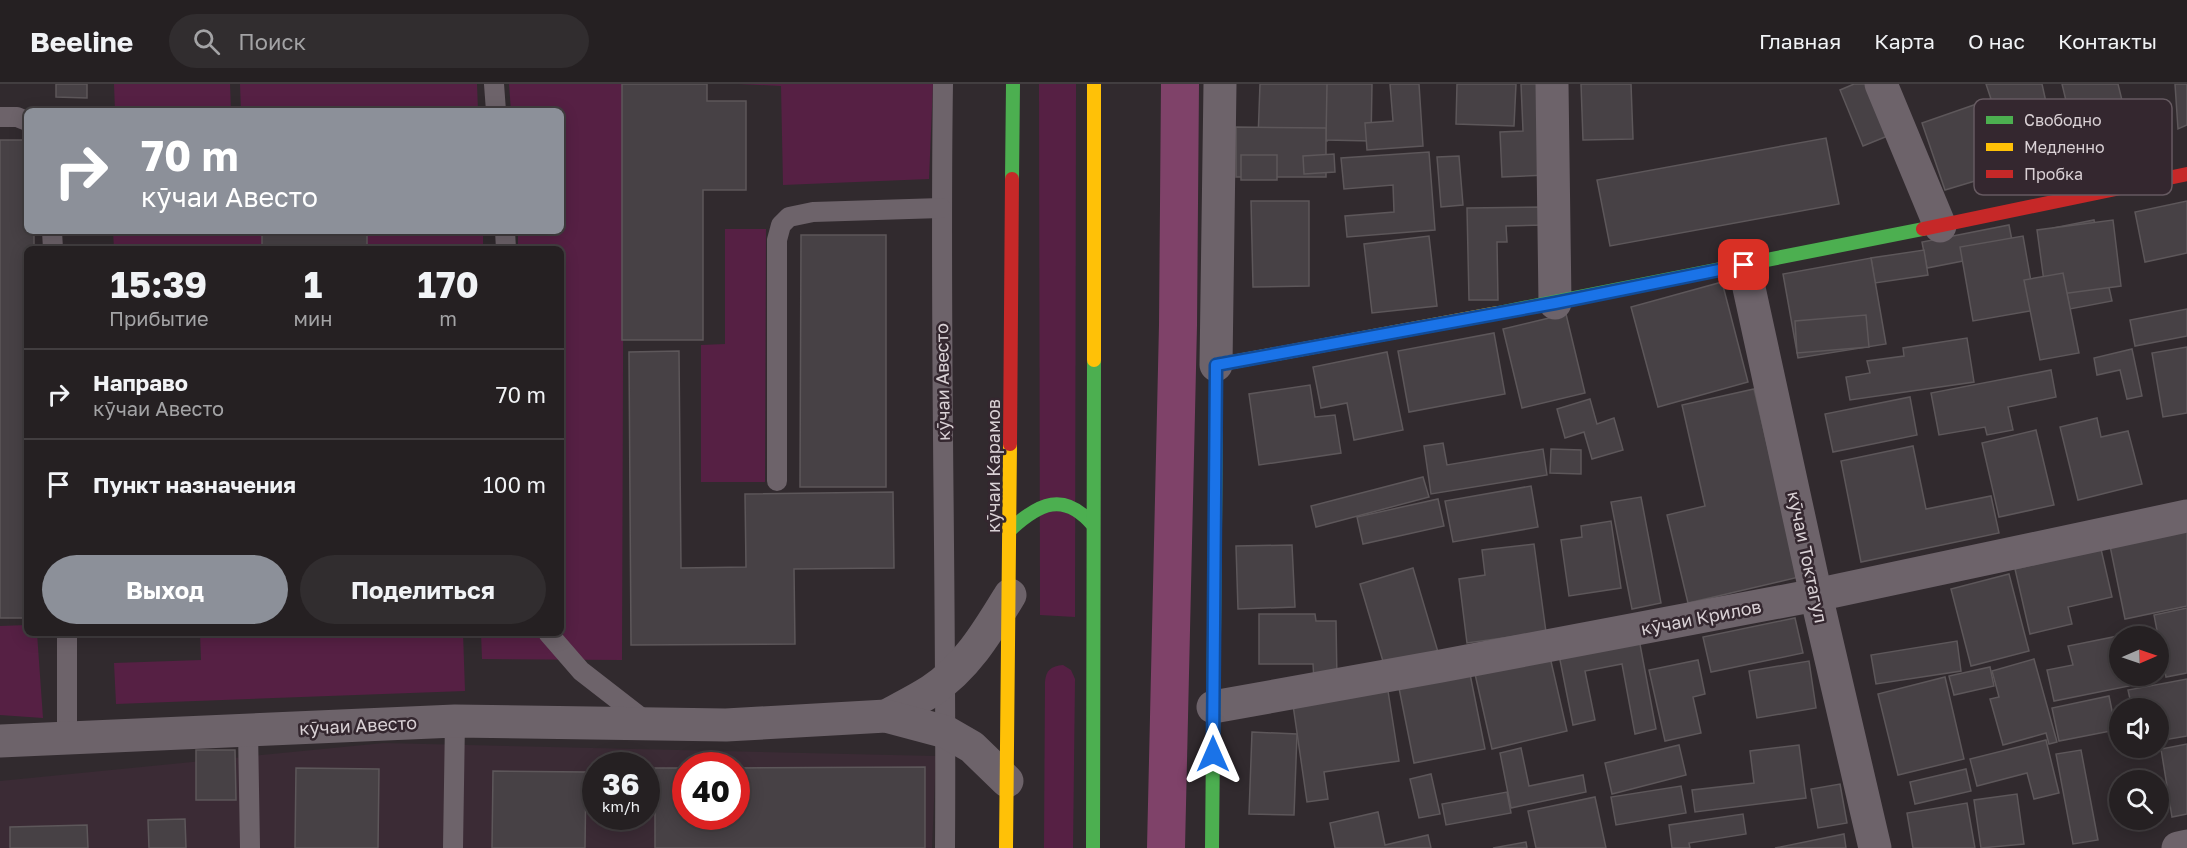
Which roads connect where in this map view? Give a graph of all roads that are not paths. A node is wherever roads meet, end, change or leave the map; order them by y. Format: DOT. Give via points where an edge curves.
graph roads {
  1 [pos="494,84"];
  2 [pos="943,84"];
  3 [pos="1013,84"];
  4 [pos="1094,84"];
  5 [pos="1220,84"];
  6 [pos="1552,84"];
  7 [pos="1881,84"];
  8 [pos="496,108"];
  9 [pos="0,117"];
  10 [pos="24,120"];
  11 [pos="2187,174"];
  12 [pos="2172,177"];
  13 [pos="2087,195"];
  14 [pos="941,208"];
  15 [pos="1940,226"];
  16 [pos="1744,265"];
  17 [pos="1555,303"];
  18 [pos="1216,365"];
  19 [pos="777,482"];
  20 [pos="2187,516"];
  21 [pos="1093,525"];
  22 [pos="1010,530"];
  23 [pos="1010,595"];
  24 [pos="1816,595"];
  25 [pos="67,636"];
  26 [pos="551,636"];
  27 [pos="945,679"];
  28 [pos="1213,707"];
  29 [pos="886,716"];
  30 [pos="454,721"];
  31 [pos="648,723"];
  32 [pos="248,730"];
  33 [pos="946,732"];
  34 [pos="67,737"];
  35 [pos="0,741"];
  36 [pos="1007,782"];
  37 [pos="2187,846"];
  38 [pos="250,848"];
  39 [pos="453,848"];
  40 [pos="945,848"];
  41 [pos="1006,848"];
  42 [pos="1093,848"];
  43 [pos="1212,848"];
  44 [pos="1875,848"];
  45 [pos="2178,848"];
  1 -- 8 [label="lane"];
  2 -- 14 [label="lane, кӯчаи Авесто"];
  3 -- 22 [label="main road, кӯчаи Карамов"];
  4 -- 21 [label="main road"];
  5 -- 18 [label="street"];
  6 -- 17 [label="street"];
  7 -- 15 [label="street"];
  9 -- 10 [label="lane"];
  11 -- 12 [label="main road"];
  13 -- 15 [label="main road"];
  14 -- 19 [label="lane" via="813,212 789,218 781,225 777,240"];
  14 -- 27 [label="lane, кӯчаи Авесто"];
  15 -- 16 [label="main road"];
  16 -- 17 [label="main road"];
  16 -- 24 [label="street, кӯчаи Токтагул"];
  17 -- 18 [label="main road"];
  18 -- 28 [label="main road"];
  20 -- 24 [label="street, кӯчаи Крилов"];
  21 -- 22 [label="main road" via="1079,511 1047,505 1030,512"];
  21 -- 42 [label="main road"];
  22 -- 23 [label="main road, кӯчаи Карамов"];
  23 -- 27 [label="street, кӯчаи Авесто" via="964,663"];
  23 -- 36 [label="main road, кӯчаи Карамов"];
  24 -- 28 [label="street, кӯчаи Крилов"];
  24 -- 44 [label="street, кӯчаи Токтагул"];
  25 -- 34 [label="lane"];
  26 -- 31 [label="lane" via="581,671"];
  27 -- 29 [label="street, кӯчаи Авесто"];
  27 -- 33 [label="lane, кӯчаи Авесто"];
  28 -- 43 [label="main road"];
  29 -- 31 [label="street, кӯчаи Авесто" via="726,724"];
  29 -- 33 [label="street, кӯчаи Авесто"];
  30 -- 31 [label="street, кӯчаи Авесто"];
  30 -- 32 [label="street, кӯчаи Авесто"];
  30 -- 39 [label="lane"];
  32 -- 34 [label="street, кӯчаи Авесто"];
  32 -- 38 [label="lane"];
  33 -- 36 [label="street, кӯчаи Авесто" via="972,747"];
  33 -- 40 [label="lane, кӯчаи Авесто"];
  34 -- 35 [label="street, кӯчаи Авесто"];
  36 -- 41 [label="main road, кӯчаи Карамов"];
  37 -- 45 [label="street"];
}
